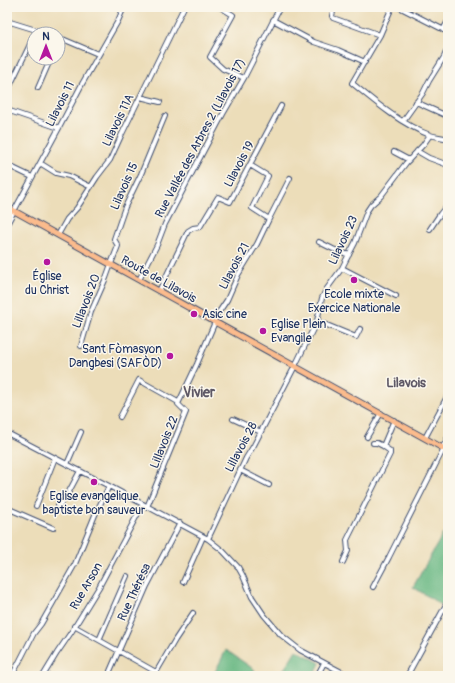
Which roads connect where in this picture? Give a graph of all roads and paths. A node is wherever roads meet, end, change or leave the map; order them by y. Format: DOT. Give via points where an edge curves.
graph roads {
  1 [pos="124,7"];
  2 [pos="184,7"];
  3 [pos="220,7"];
  4 [pos="280,7"];
  5 [pos="334,7"];
  6 [pos="392,7"];
  7 [pos="399,7"];
  8 [pos="7,20"];
  9 [pos="273,20"];
  10 [pos="448,21"];
  11 [pos="26,29"];
  12 [pos="443,30"];
  13 [pos="448,32"];
  14 [pos="380,35"];
  15 [pos="66,40"];
  16 [pos="448,47"];
  17 [pos="26,52"];
  18 [pos="98,54"];
  19 [pos="365,62"];
  20 [pos="48,66"];
  21 [pos="244,78"];
  22 [pos="38,88"];
  23 [pos="7,92"];
  24 [pos="140,97"];
  25 [pos="160,102"];
  26 [pos="416,102"];
  27 [pos="281,106"];
  28 [pos="7,110"];
  29 [pos="445,115"];
  30 [pos="165,116"];
  31 [pos="403,121"];
  32 [pos="59,128"];
  33 [pos="430,135"];
  34 [pos="448,139"];
  35 [pos="417,151"];
  36 [pos="394,152"];
  37 [pos="409,160"];
  38 [pos="40,163"];
  39 [pos="7,165"];
  40 [pos="250,165"];
  41 [pos="448,165"];
  42 [pos="32,177"];
  43 [pos="290,178"];
  44 [pos="90,187"];
  45 [pos="448,204"];
  46 [pos="7,207"];
  47 [pos="14,211"];
  48 [pos="269,218"];
  49 [pos="7,224"];
  50 [pos="430,229"];
  51 [pos="58,235"];
  52 [pos="319,242"];
  53 [pos="349,255"];
  54 [pos="110,264"];
  55 [pos="342,268"];
  56 [pos="139,280"];
  57 [pos="159,291"];
  58 [pos="396,296"];
  59 [pos="214,321"];
  60 [pos="317,321"];
  61 [pos="360,329"];
  62 [pos="81,346"];
  63 [pos="295,366"];
  64 [pos="448,395"];
  65 [pos="178,402"];
  66 [pos="381,413"];
  67 [pos="120,417"];
  68 [pos="233,419"];
  69 [pos="394,420"];
  70 [pos="81,432"];
  71 [pos="261,432"];
  72 [pos="7,434"];
  73 [pos="367,437"];
  74 [pos="448,437"];
  75 [pos="425,438"];
  76 [pos="373,443"];
  77 [pos="383,446"];
  78 [pos="445,449"];
  79 [pos="55,458"];
  80 [pos="67,464"];
  81 [pos="240,470"];
  82 [pos="80,471"];
  83 [pos="109,486"];
  84 [pos="269,486"];
  85 [pos="143,504"];
  86 [pos="36,506"];
  87 [pos="58,506"];
  88 [pos="147,507"];
  89 [pos="7,508"];
  90 [pos="180,523"];
  91 [pos="53,528"];
  92 [pos="205,538"];
  93 [pos="343,562"];
  94 [pos="127,576"];
  95 [pos="182,582"];
  96 [pos="373,587"];
  97 [pos="448,601"];
  98 [pos="193,613"];
  99 [pos="74,626"];
  100 [pos="99,640"];
  101 [pos="119,651"];
  102 [pos="324,663"];
  103 [pos="110,671"];
  104 [pos="156,672"];
  105 [pos="12,676"];
  106 [pos="43,676"];
  107 [pos="317,676"];
  108 [pos="349,676"];
  109 [pos="407,676"];
  1 -- 18 [label="street, Lilavois 11"];
  2 -- 24 [label="street, Lilavois 11A"];
  3 -- 21 [label="street" via="233,15 210,57 223,69"];
  4 -- 9 [label="street, Rue Vallée des Arbres 2 (Lilavois 17)"];
  5 -- 14 [label="street" via="332,18"];
  6 -- 14 [label="street"];
  7 -- 12 [label="street"];
  8 -- 11 [label="street"];
  9 -- 19 [label="street" via="314,42"];
  9 -- 21 [label="street, Rue Vallée des Arbres 2 (Lilavois 17)"];
  10 -- 12 [label="street"];
  12 -- 13 [label="street"];
  14 -- 19 [label="street"];
  15 -- 18 [label="street"];
  16 -- 26 [label="street"];
  17 -- 23 [label="street"];
  18 -- 32 [label="street, Lilavois 11"];
  19 -- 31 [label="street" via="352,83"];
  20 -- 22 [label="street"];
  21 -- 56 [label="street, Rue Vallée des Arbres 2 (Lilavois 17)" via="222,114"];
  24 -- 25 [label="street"];
  24 -- 44 [label="street, Lilavois 11A" via="110,160"];
  26 -- 29 [label="street"];
  26 -- 31 [label="street"];
  27 -- 40 [label="street, Lilavois 19"];
  28 -- 32 [label="street"];
  30 -- 54 [label="street, Lilavois 15" via="125,207 114,238 118,246"];
  31 -- 33 [label="street"];
  32 -- 38 [label="street, Lilavois 11"];
  33 -- 34 [label="street"];
  33 -- 35 [label="street, Lilavois 23"];
  35 -- 37 [label="street, Lilavois 23"];
  35 -- 41 [label="street"];
  36 -- 37 [label="street"];
  37 -- 53 [label="street, Lilavois 23" via="367,211"];
  38 -- 42 [label="street, Lilavois 11"];
  38 -- 44 [label="street" via="56,173 69,176"];
  39 -- 42 [label="street"];
  40 -- 48 [label="street" via="268,176 252,208"];
  40 -- 57 [label="street, Lilavois 19" via="230,202 218,197 200,227 188,231"];
  42 -- 47 [label="street, Lilavois 11"];
  43 -- 48 [label="street, Lilavois 21"];
  44 -- 51 [label="street, Lilavois 11A"];
  45 -- 50 [label="street"];
  46 -- 47 [label="main road, Route de Lilavois"];
  47 -- 49 [label="street, Lilavois 11"];
  47 -- 51 [label="main road, Route de Lilavois"];
  48 -- 59 [label="street, Lilavois 21"];
  51 -- 54 [label="main road, Route de Lilavois"];
  52 -- 53 [label="street"];
  53 -- 55 [label="street, Lilavois 23"];
  54 -- 56 [label="main road, Route de Lilavois"];
  54 -- 62 [label="street, Lillavois 20" via="90,312"];
  55 -- 58 [label="street"];
  55 -- 60 [label="street, Lilavois 23" via="322,298"];
  56 -- 57 [label="main road, Route de Lilavois"];
  57 -- 59 [label="main road, Route de Lilavois"];
  59 -- 63 [label="main road, Route de Lilavois"];
  59 -- 65 [label="street, Lillavois 22"];
  60 -- 61 [label="street" via="356,337"];
  60 -- 63 [label="street, Lilavois 23"];
  63 -- 66 [label="main road, Route de Lilavois"];
  63 -- 71 [label="street, Lillavois 28"];
  64 -- 75 [label="street"];
  65 -- 67 [label="street" via="139,380"];
  65 -- 88 [label="street, Lillavois 22" via="186,412"];
  66 -- 69 [label="main road, Route de Lilavois"];
  66 -- 73 [label="street"];
  68 -- 71 [label="street"];
  69 -- 75 [label="main road, Route de Lilavois"];
  69 -- 77 [label="street"];
  70 -- 80 [label="street"];
  71 -- 81 [label="street, Lillavois 28"];
  72 -- 79 [label="street"];
  74 -- 78 [label="street"];
  75 -- 78 [label="main road, Route de Lilavois"];
  76 -- 77 [label="street"];
  77 -- 93 [label="street" via="391,453 348,537 348,551"];
  78 -- 96 [label="street"];
  79 -- 80 [label="street"];
  79 -- 86 [label="street"];
  80 -- 82 [label="street"];
  81 -- 84 [label="street"];
  81 -- 92 [label="street, Lillavois 28"];
  82 -- 83 [label="street"];
  82 -- 87 [label="street" via="65,499"];
  83 -- 85 [label="street"];
  83 -- 105 [label="street" via="75,564"];
  85 -- 88 [label="street"];
  85 -- 99 [label="street, Rue Arson" via="99,587"];
  88 -- 90 [label="street"];
  89 -- 91 [label="street"];
  90 -- 92 [label="street"];
  90 -- 101 [label="street, Rue Thérésa" via="147,586"];
  92 -- 95 [label="street, Lillavois 28"];
  92 -- 102 [label="street" via="223,551 238,567 252,597 280,635"];
  94 -- 100 [label="street"];
  97 -- 109 [label="street"];
  98 -- 104 [label="street"];
  99 -- 100 [label="street"];
  99 -- 106 [label="street, Rue Arson"];
  100 -- 101 [label="street"];
  101 -- 103 [label="street, Rue Thérésa"];
  101 -- 104 [label="street"];
  102 -- 107 [label="street"];
  102 -- 108 [label="street"];
}
